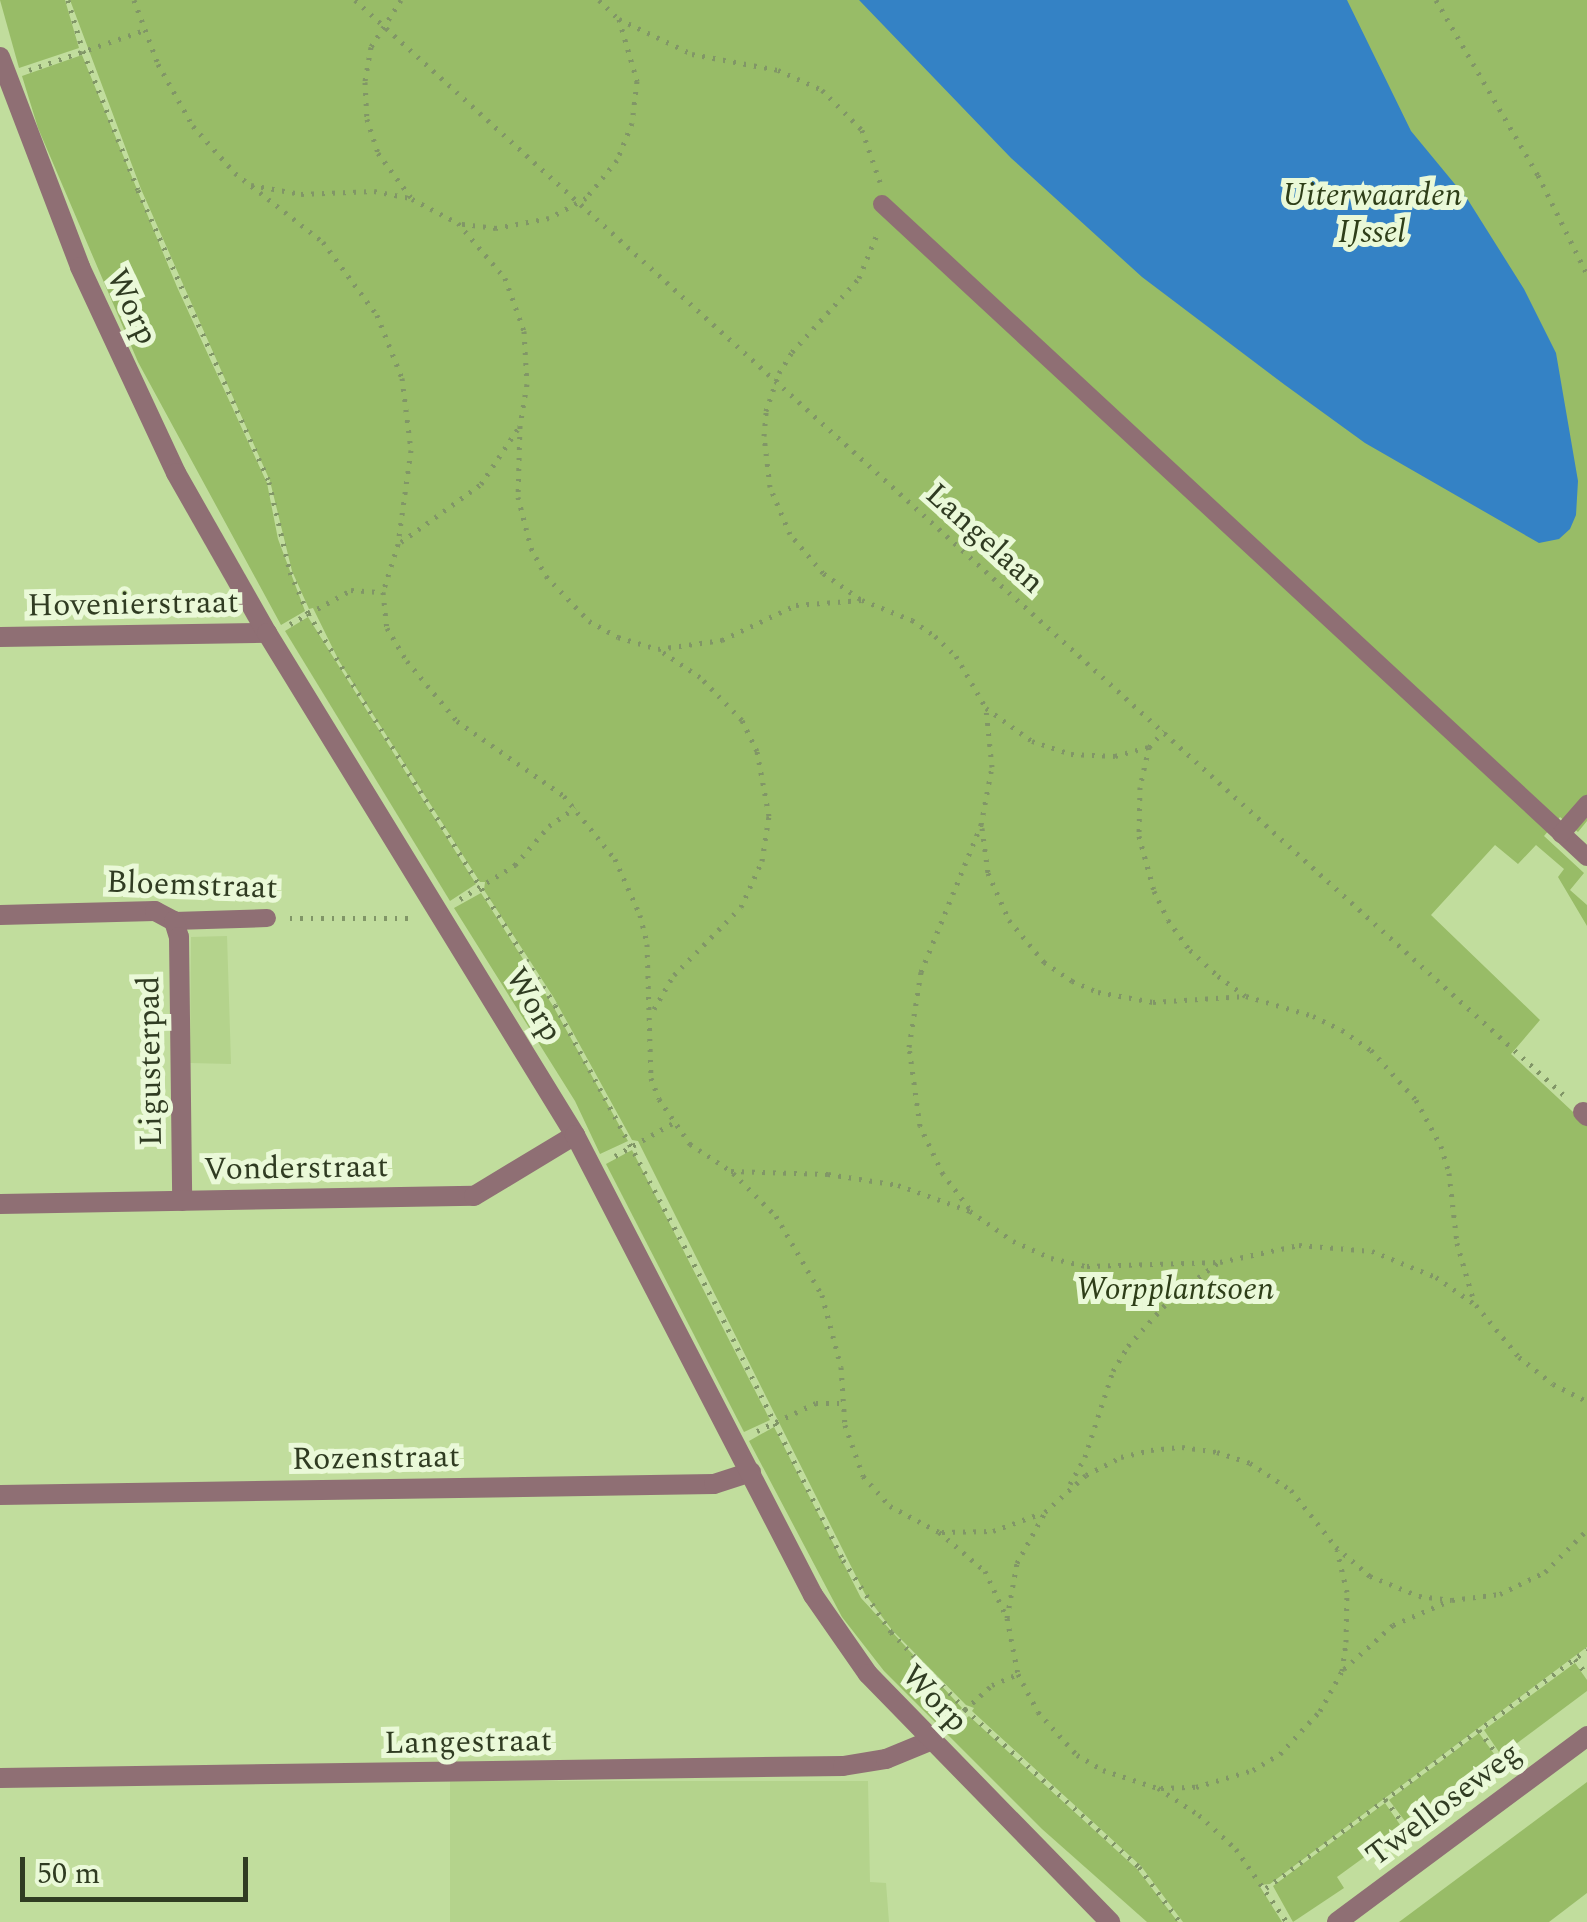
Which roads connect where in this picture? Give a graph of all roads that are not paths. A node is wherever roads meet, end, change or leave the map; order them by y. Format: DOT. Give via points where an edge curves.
graph roads {
  1 [pos="3,67"];
  2 [pos="882,204"];
  3 [pos="276,630"];
  4 [pos="0,637"];
  5 [pos="1587,804"];
  6 [pos="1556,830"];
  7 [pos="1587,857"];
  8 [pos="0,916"];
  9 [pos="267,918"];
  10 [pos="174,922"];
  11 [pos="576,1135"];
  12 [pos="182,1201"];
  13 [pos="0,1204"];
  14 [pos="751,1472"];
  15 [pos="0,1495"];
  16 [pos="1587,1736"];
  17 [pos="932,1740"];
  18 [pos="0,1778"];
  19 [pos="1110,1922"];
  20 [pos="1337,1922"];
  1 -- 3 [label="street, Worp" via="144,408 176,473"];
  2 -- 6 [label="lane"];
  3 -- 4 [label="street, Hovenierstraat"];
  3 -- 11 [label="street, Worp"];
  5 -- 6 [label="lane"];
  6 -- 7 [label="lane"];
  8 -- 10 [label="street, Bloemstraat" via="156,912"];
  9 -- 10 [label="lane, Bloemstraat"];
  10 -- 12 [label="street, Ligusterpad"];
  11 -- 12 [label="street, Vonderstraat" via="474,1196"];
  11 -- 14 [label="street, Worp"];
  12 -- 13 [label="street, Vonderstraat"];
  14 -- 15 [label="street, Rozenstraat" via="714,1484"];
  14 -- 17 [label="street, Worp" via="835,1631"];
  16 -- 20 [label="street, Twelloseweg"];
  17 -- 18 [label="street, Langestraat" via="886,1759 843,1766"];
  17 -- 19 [label="street, Worp"];
}
